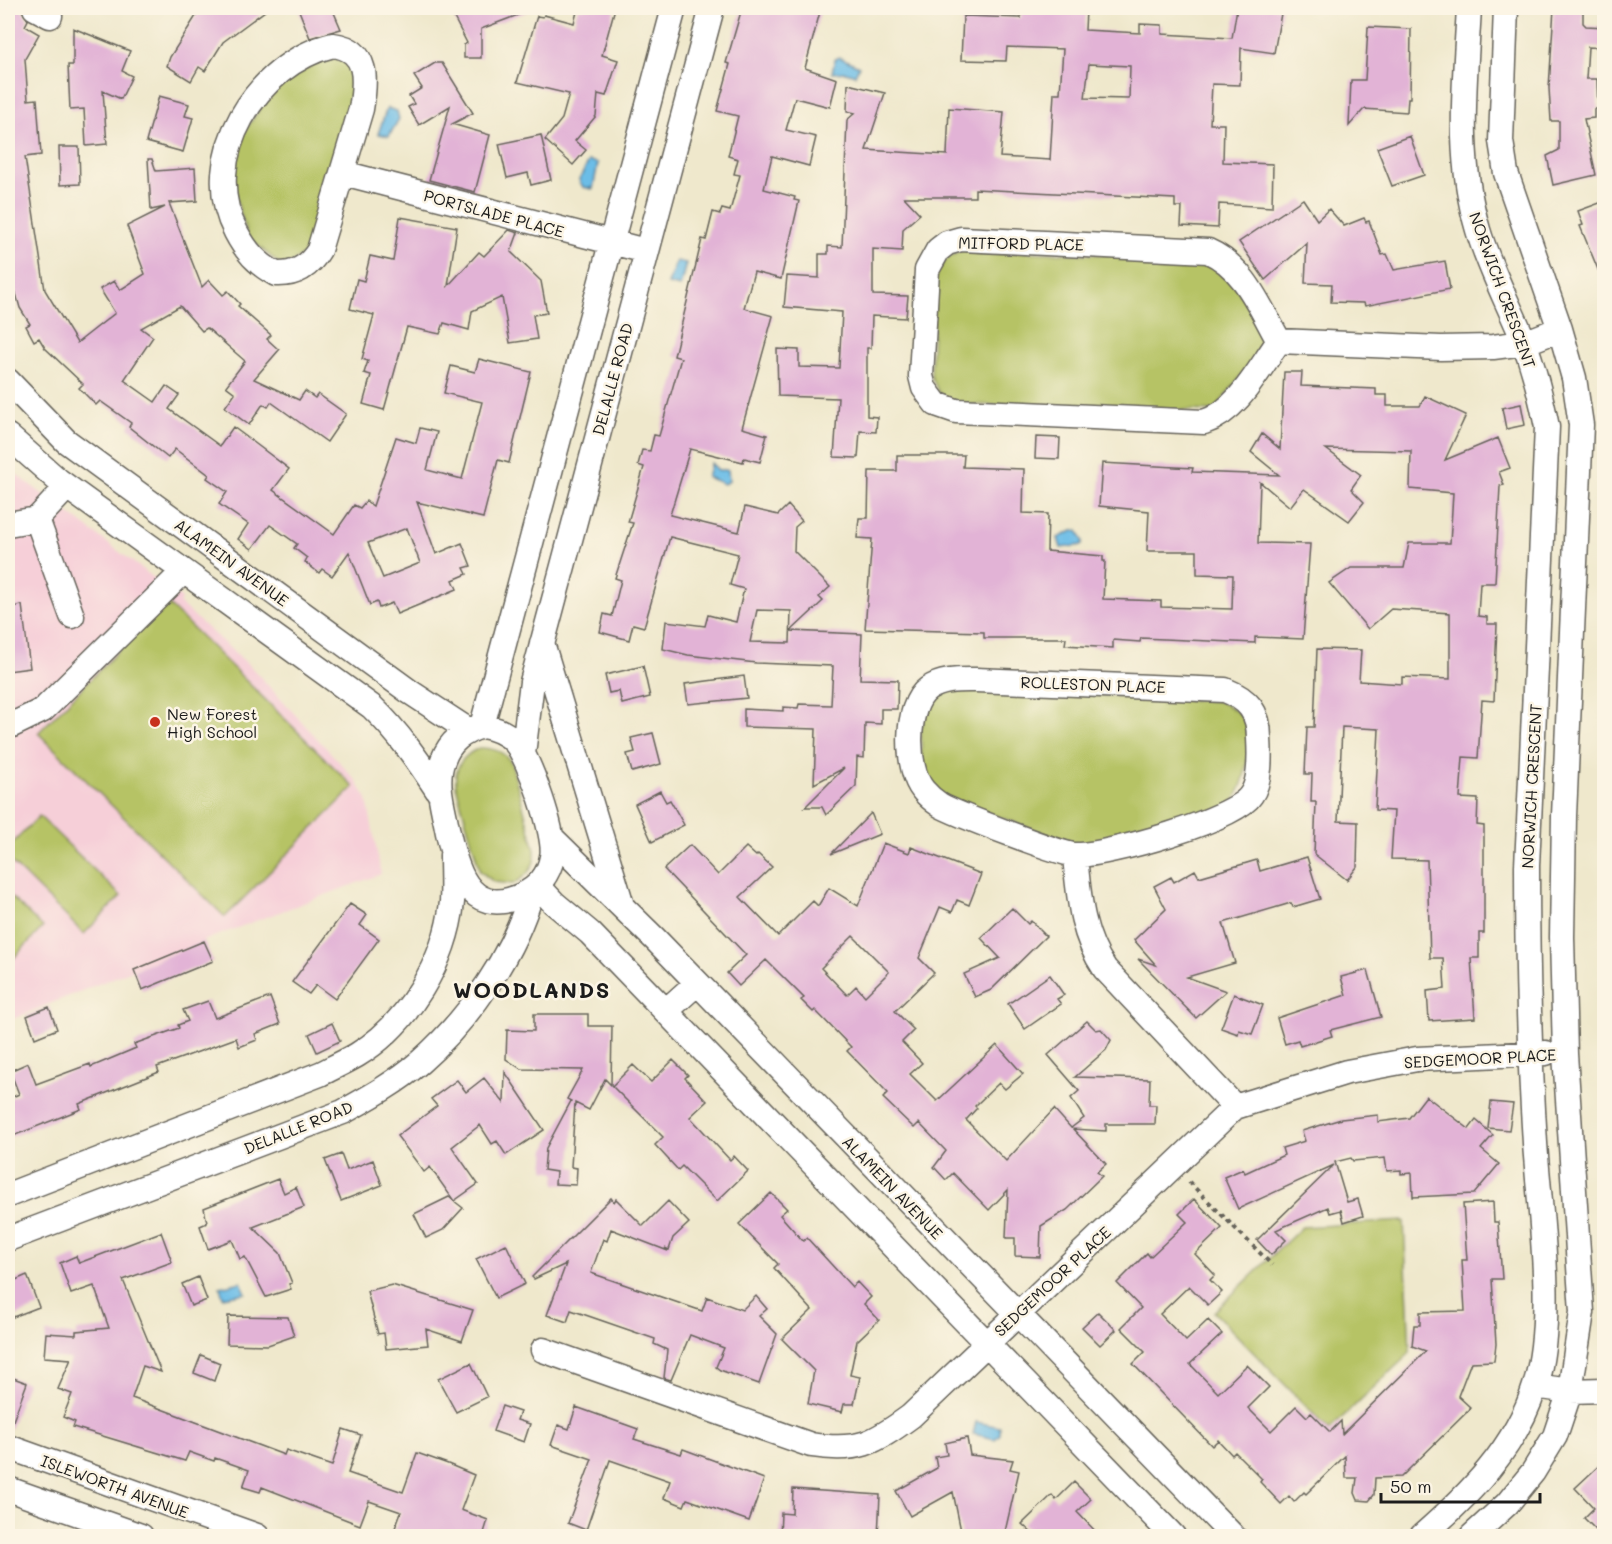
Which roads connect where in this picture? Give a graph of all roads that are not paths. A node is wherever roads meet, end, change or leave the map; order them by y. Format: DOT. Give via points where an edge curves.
graph roads {
  1 [pos="674,8"];
  2 [pos="712,8"];
  3 [pos="1470,8"];
  4 [pos="1506,8"];
  5 [pos="343,173"];
  6 [pos="611,243"];
  7 [pos="646,251"];
  8 [pos="1560,329"];
  9 [pos="1279,341"];
  10 [pos="1524,343"];
  11 [pos="8,381"];
  12 [pos="8,436"];
  13 [pos="67,487"];
  14 [pos="37,519"];
  15 [pos="8,524"];
  16 [pos="183,572"];
  17 [pos="1541,581"];
  18 [pos="1575,581"];
  19 [pos="72,616"];
  20 [pos="542,643"];
  21 [pos="8,727"];
  22 [pos="475,728"];
  23 [pos="523,753"];
  24 [pos="440,794"];
  25 [pos="1530,816"];
  26 [pos="1564,816"];
  27 [pos="552,838"];
  28 [pos="452,855"];
  29 [pos="1076,856"];
  30 [pos="535,888"];
  31 [pos="622,906"];
  32 [pos="697,983"];
  33 [pos="666,1011"];
  34 [pos="1529,1053"];
  35 [pos="1564,1054"];
  36 [pos="1235,1107"];
  37 [pos="8,1195"];
  38 [pos="8,1239"];
  39 [pos="1018,1315"];
  40 [pos="985,1343"];
  41 [pos="543,1350"];
  42 [pos="1535,1386"];
  43 [pos="1605,1390"];
  44 [pos="1570,1391"];
  45 [pos="8,1448"];
  46 [pos="8,1489"];
  47 [pos="141,1536"];
  48 [pos="257,1536"];
  49 [pos="1173,1536"];
  50 [pos="1233,1536"];
  51 [pos="1422,1536"];
  52 [pos="1473,1536"];
  1 -- 6 [label="street"];
  2 -- 7 [label="street, DELALLE ROAD"];
  3 -- 10 [label="street, NORWICH CRESCENT" via="1464,113 1469,194 1478,231"];
  4 -- 8 [label="street, NORWICH CRESCENT" via="1501,141 1506,173"];
  5 -- 5 [label="street" via="314,259 287,275 276,274 254,260 233,227 225,194 226,154 234,130 246,108 267,84 333,45 354,52 365,87"];
  5 -- 6 [label="street, PORTSLADE PLACE"];
  6 -- 7 [label="street, PORTSLADE PLACE"];
  6 -- 22 [label="street"];
  7 -- 20 [label="street, DELALLE ROAD"];
  8 -- 10 [label="street"];
  8 -- 18 [label="street, NORWICH CRESCENT" via="1574,378 1581,425"];
  9 -- 9 [label="street, MITFORD PLACE" via="1235,401 1217,418 1204,422 956,411 936,404 921,376 927,270 938,250 961,240 1208,251 1224,257 1244,280"];
  9 -- 10 [label="street" via="1441,348"];
  10 -- 17 [label="street, NORWICH CRESCENT" via="1547,427"];
  11 -- 22 [label="street, ALAMEIN AVENUE" via="66,441 410,692"];
  12 -- 13 [label="street"];
  13 -- 14 [label="street"];
  13 -- 16 [label="street"];
  14 -- 15 [label="street"];
  14 -- 19 [label="street"];
  16 -- 21 [label="street" via="43,711"];
  16 -- 24 [label="street" via="372,707 415,754"];
  17 -- 18 [label="street"];
  17 -- 25 [label="street, NORWICH CRESCENT"];
  18 -- 26 [label="street, NORWICH CRESCENT"];
  20 -- 23 [label="street, DELALLE ROAD" via="532,682"];
  20 -- 31 [label="street"];
  22 -- 23 [label="street" via="494,728 506,734"];
  22 -- 24 [label="street" via="456,739 442,761"];
  23 -- 27 [label="street"];
  24 -- 28 [label="street"];
  25 -- 26 [label="street"];
  25 -- 34 [label="street, NORWICH CRESCENT"];
  26 -- 35 [label="street, NORWICH CRESCENT"];
  27 -- 30 [label="street" via="549,869"];
  27 -- 31 [label="street, ALAMEIN AVENUE"];
  28 -- 30 [label="street" via="462,880 482,898 506,901"];
  28 -- 37 [label="street" via="452,903 442,942 422,989 382,1036 357,1055 320,1074"];
  29 -- 29 [label="street, ROLLESTON PLACE" via="951,811 923,790 914,778 911,750 914,711 926,690 950,681 976,680 1197,688 1225,690 1252,707 1259,727 1257,775 1252,795 1244,804 1186,828 1120,848"];
  29 -- 36 [label="street" via="1084,927 1096,955"];
  30 -- 33 [label="street" via="590,933"];
  30 -- 38 [label="street, DELALLE ROAD" via="522,925 476,1000 420,1061 382,1090 343,1112"];
  31 -- 32 [label="street, ALAMEIN AVENUE"];
  32 -- 33 [label="street"];
  32 -- 39 [label="street, ALAMEIN AVENUE"];
  33 -- 40 [label="street"];
  34 -- 35 [label="street, SEDGEMOOR PLACE"];
  34 -- 36 [label="street, SEDGEMOOR PLACE" via="1405,1061 1347,1072"];
  34 -- 42 [label="street, NORWICH CRESCENT" via="1544,1295 1544,1338"];
  35 -- 44 [label="street, NORWICH CRESCENT" via="1582,1312"];
  36 -- 39 [label="street, SEDGEMOOR PLACE"];
  39 -- 40 [label="street, SEDGEMOOR PLACE"];
  39 -- 50 [label="street, ALAMEIN AVENUE"];
  40 -- 41 [label="street, SEDGEMOOR PLACE" via="911,1416 886,1435 864,1445 838,1449 811,1445"];
  40 -- 49 [label="street"];
  42 -- 44 [label="street"];
  42 -- 51 [label="street, NORWICH CRESCENT" via="1504,1450 1482,1478"];
  43 -- 44 [label="street"];
  44 -- 52 [label="street, NORWICH CRESCENT" via="1555,1436 1533,1472"];
  45 -- 48 [label="street, ISLEWORTH AVENUE"];
  46 -- 47 [label="street"];
}
